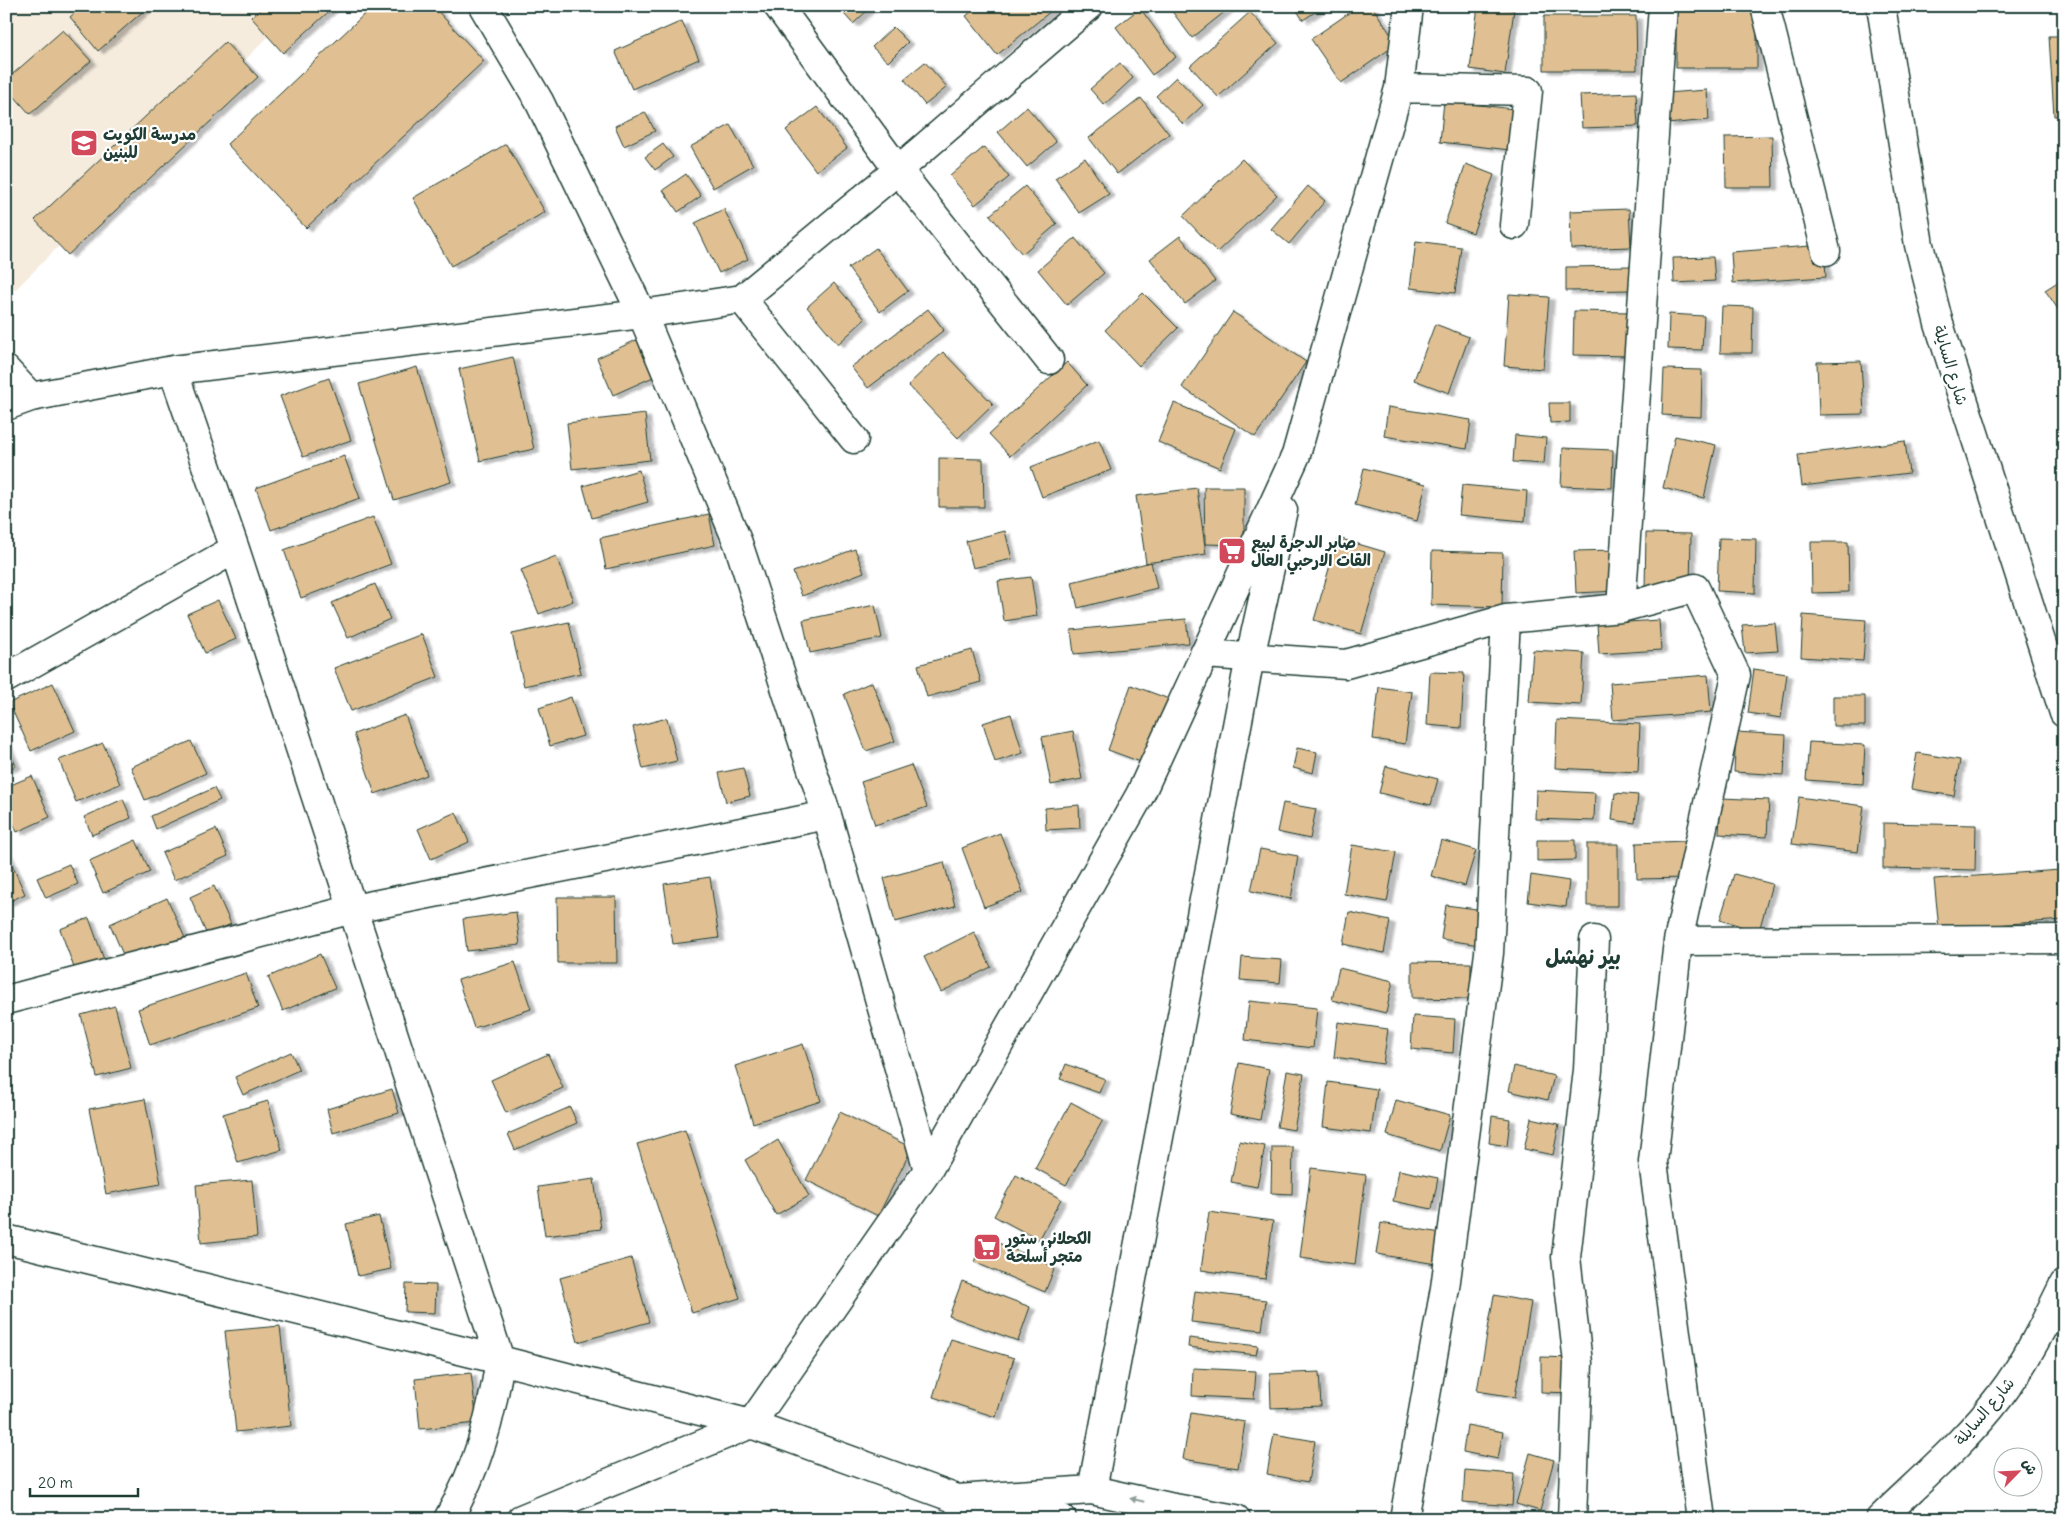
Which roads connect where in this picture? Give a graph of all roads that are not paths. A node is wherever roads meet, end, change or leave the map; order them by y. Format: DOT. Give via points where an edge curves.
graph roads {
  1 [pos="483,6"];
  2 [pos="778,6"];
  3 [pos="1409,6"];
  4 [pos="1663,6"];
  5 [pos="1765,6"];
  6 [pos="1882,6"];
  7 [pos="1080,9"];
  8 [pos="1399,88"];
  9 [pos="898,170"];
  10 [pos="1514,225"];
  11 [pos="1826,251"];
  12 [pos="742,299"];
  13 [pos="642,314"];
  14 [pos="1049,360"];
  15 [pos="6,370"];
  16 [pos="173,370"];
  17 [pos="18,402"];
  18 [pos="854,439"];
  19 [pos="1296,455"];
  20 [pos="235,549"];
  21 [pos="1621,608"];
  22 [pos="1506,619"];
  23 [pos="1204,654"];
  24 [pos="1250,657"];
  25 [pos="6,678"];
  26 [pos="2064,713"];
  27 [pos="827,815"];
  28 [pos="353,909"];
  29 [pos="2064,939"];
  30 [pos="1594,940"];
  31 [pos="1678,941"];
  32 [pos="6,1000"];
  33 [pos="928,1170"];
  34 [pos="6,1239"];
  35 [pos="2064,1284"];
  36 [pos="500,1360"];
  37 [pos="751,1424"];
  38 [pos="1092,1490"];
  39 [pos="961,1509"];
  40 [pos="448,1519"];
  41 [pos="522,1519"];
  42 [pos="1004,1519"];
  43 [pos="1062,1519"];
  44 [pos="1236,1519"];
  45 [pos="1404,1519"];
  46 [pos="1572,1519"];
  47 [pos="1701,1519"];
  48 [pos="1880,1519"];
  1 -- 13 [label="street" via="539,101"];
  2 -- 9 [label="street"];
  3 -- 8 [label="street"];
  4 -- 21 [label="street"];
  5 -- 11 [label="street"];
  6 -- 26 [label="street, شارع السايلة" via="1919,245 1938,324"];
  7 -- 9 [label="street"];
  8 -- 10 [label="street" via="1528,91"];
  8 -- 19 [label="street"];
  9 -- 12 [label="street"];
  9 -- 14 [label="street"];
  12 -- 13 [label="street"];
  12 -- 18 [label="street"];
  13 -- 16 [label="street"];
  13 -- 27 [label="street" via="738,543"];
  15 -- 17 [label="street"];
  16 -- 17 [label="street"];
  16 -- 20 [label="street"];
  19 -- 23 [label="street"];
  19 -- 24 [label="street"];
  20 -- 25 [label="street"];
  20 -- 28 [label="street"];
  21 -- 22 [label="street"];
  21 -- 31 [label="street" via="1695,588 1736,675"];
  22 -- 24 [label="street" via="1346,664"];
  22 -- 45 [label="street" via="1489,953 1444,1288"];
  23 -- 24 [label="street"];
  23 -- 33 [label="street" via="1140,795"];
  24 -- 38 [label="street"];
  27 -- 28 [label="street"];
  27 -- 33 [label="street"];
  28 -- 32 [label="street"];
  28 -- 36 [label="street"];
  29 -- 31 [label="street"];
  30 -- 46 [label="street" via="1588,1070 1566,1257 1578,1363"];
  31 -- 47 [label="street" via="1653,1162"];
  33 -- 37 [label="street"];
  34 -- 36 [label="street"];
  35 -- 48 [label="street, شارع السايلة" via="2025,1360 2000,1396 1968,1434"];
  36 -- 37 [label="street"];
  36 -- 40 [label="street" via="480,1452"];
  37 -- 39 [label="street"];
  37 -- 41 [label="street"];
  38 -- 39 [label="street"];
  44 -- 38 [label="street, one-way"];
  39 -- 42 [label="street"];
  39 -- 43 [label="street"];
}
